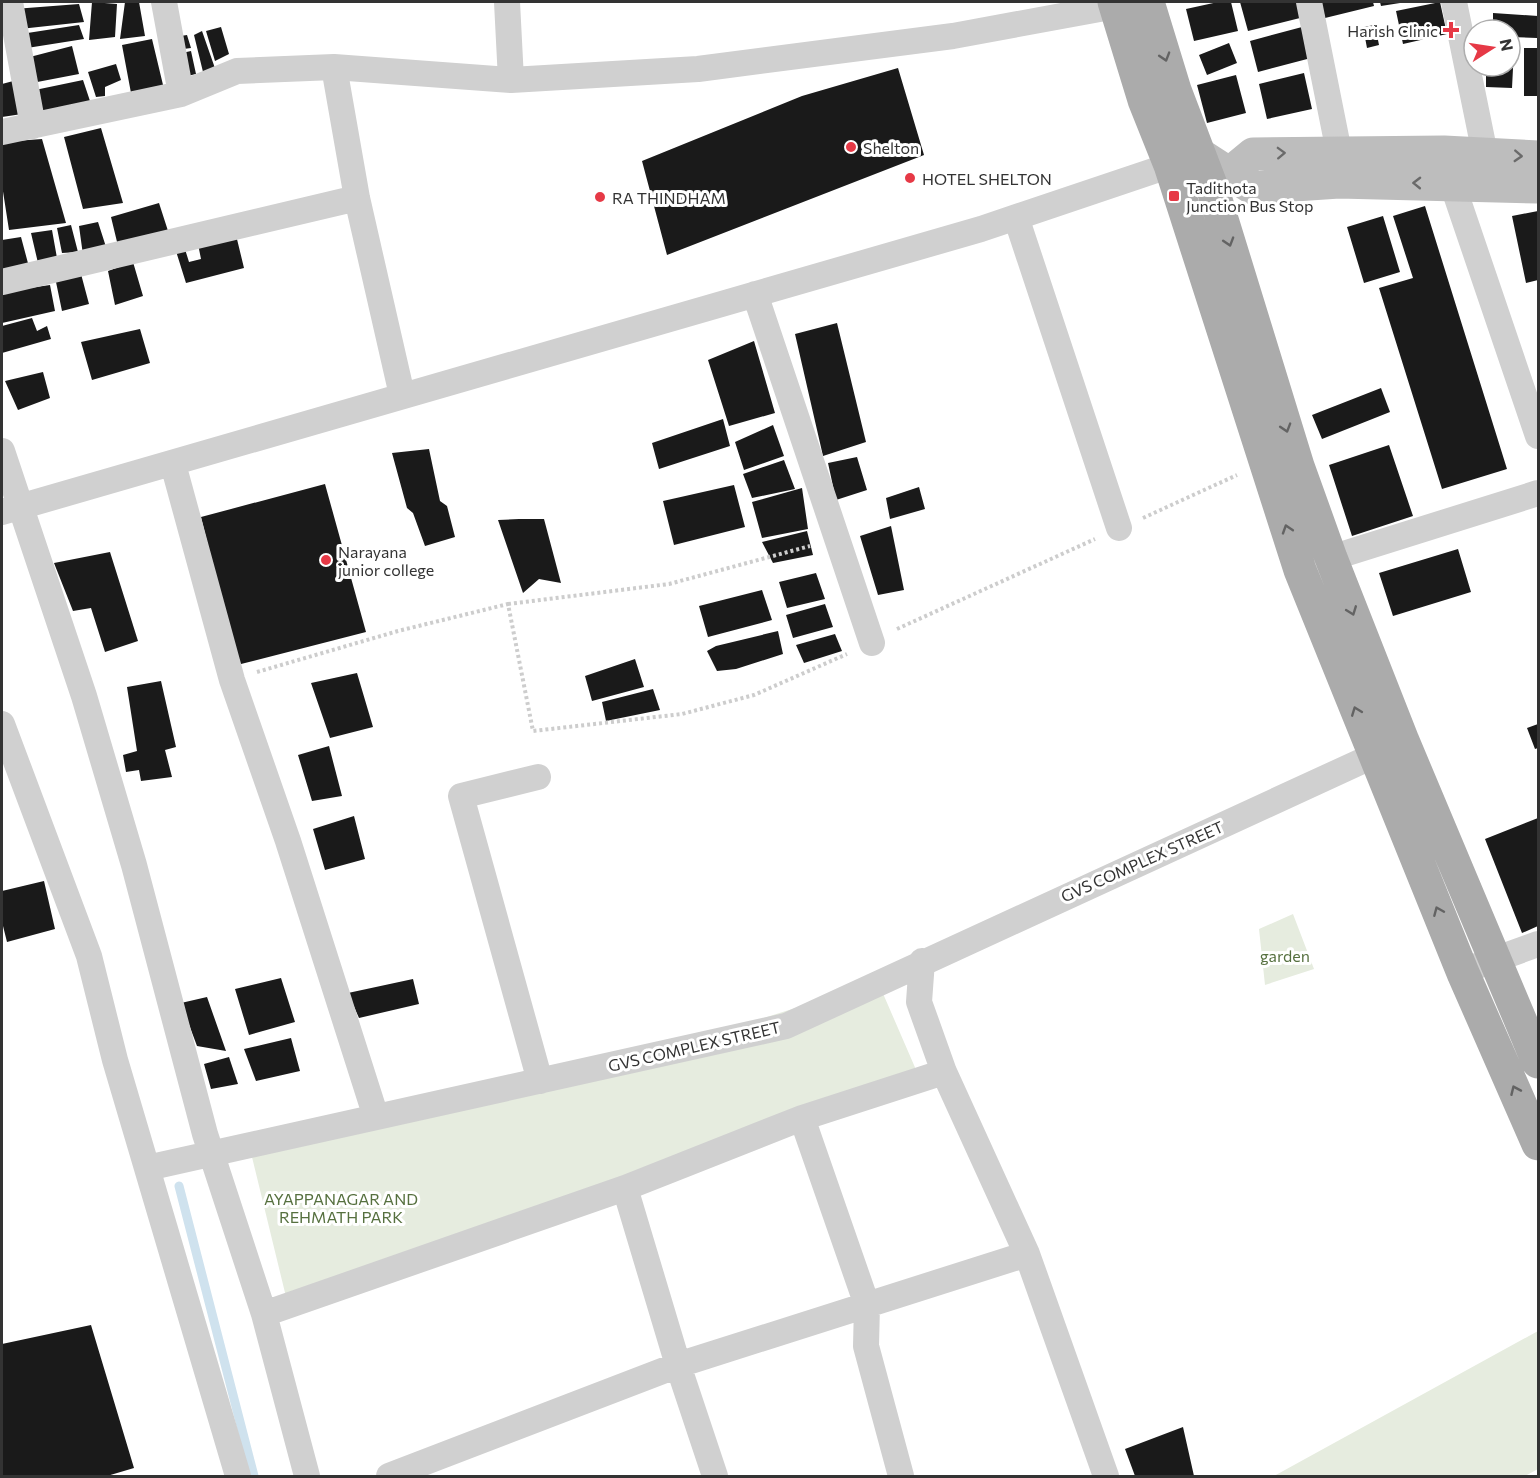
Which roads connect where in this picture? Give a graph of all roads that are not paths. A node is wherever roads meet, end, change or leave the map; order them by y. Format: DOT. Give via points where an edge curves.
graph roads {
  1 [pos="164,2"];
  2 [pos="507,2"];
  3 [pos="1148,2"];
  4 [pos="1309,2"];
  5 [pos="1454,2"];
  6 [pos="1115,4"];
  7 [pos="8,7"];
  8 [pos="334,67"];
  9 [pos="511,80"];
  10 [pos="181,94"];
  11 [pos="33,126"];
  12 [pos="2,132"];
  13 [pos="1339,152"];
  14 [pos="1485,154"];
  15 [pos="1201,155"];
  16 [pos="1539,157"];
  17 [pos="1170,165"];
  18 [pos="1230,173"];
  19 [pos="1452,183"];
  20 [pos="1539,187"];
  21 [pos="357,198"];
  22 [pos="1017,217"];
  23 [pos="2,282"];
  24 [pos="755,294"];
  25 [pos="402,395"];
  26 [pos="1539,436"];
  27 [pos="2,451"];
  28 [pos="173,464"];
  29 [pos="1539,493"];
  30 [pos="12,510"];
  31 [pos="1119,528"];
  32 [pos="1331,558"];
  33 [pos="872,643"];
  34 [pos="2,724"];
  35 [pos="1373,756"];
  36 [pos="538,777"];
  37 [pos="1539,944"];
  38 [pos="1493,959"];
  39 [pos="922,961"];
  40 [pos="1463,973"];
  41 [pos="1539,1062"];
  42 [pos="944,1072"];
  43 [pos="540,1081"];
  44 [pos="376,1117"];
  45 [pos="802,1118"];
  46 [pos="1539,1144"];
  47 [pos="211,1154"];
  48 [pos="147,1168"];
  49 [pos="625,1188"];
  50 [pos="1027,1254"];
  51 [pos="867,1305"];
  52 [pos="264,1314"];
  53 [pos="678,1365"];
  54 [pos="238,1476"];
  55 [pos="307,1476"];
  56 [pos="388,1476"];
  57 [pos="715,1476"];
  58 [pos="901,1476"];
  59 [pos="1106,1476"];
  1 -- 10 [label="street"];
  2 -- 9 [label="street"];
  3 -- 15 [label="main road, one-way" via="1175,90"];
  4 -- 13 [label="street"];
  5 -- 14 [label="street"];
  6 -- 9 [label="street" via="953,36 823,54 698,69"];
  6 -- 17 [label="main road" via="1144,100"];
  7 -- 11 [label="street"];
  8 -- 9 [label="street"];
  8 -- 10 [label="street" via="237,71"];
  8 -- 21 [label="street"];
  10 -- 11 [label="street"];
  11 -- 12 [label="street"];
  13 -- 14 [label="main road"];
  18 -- 13 [label="main road, one-way" via="1253,154"];
  14 -- 16 [label="main road, one-way"];
  15 -- 17 [label="street"];
  15 -- 18 [label="main road"];
  15 -- 32 [label="main road, one-way" via="1298,466"];
  17 -- 22 [label="street"];
  35 -- 17 [label="main road, one-way" via="1300,570"];
  19 -- 18 [label="main road, one-way" via="1339,182 1252,188"];
  19 -- 20 [label="main road"];
  19 -- 26 [label="street"];
  21 -- 23 [label="street"];
  21 -- 25 [label="street"];
  22 -- 24 [label="street"];
  22 -- 31 [label="street"];
  24 -- 25 [label="street"];
  24 -- 33 [label="street"];
  25 -- 28 [label="street"];
  27 -- 30 [label="street"];
  28 -- 30 [label="street"];
  28 -- 44 [label="street" via="232,680"];
  29 -- 32 [label="street"];
  30 -- 47 [label="street" via="84,696"];
  32 -- 38 [label="main road, one-way"];
  34 -- 48 [label="street" via="89,956"];
  35 -- 39 [label="street, GVS COMPLEX STREET"];
  40 -- 35 [label="main road, one-way"];
  36 -- 43 [label="street" via="461,796"];
  37 -- 38 [label="street"];
  38 -- 40 [label="street"];
  38 -- 41 [label="main road"];
  39 -- 42 [label="street" via="919,1002"];
  39 -- 43 [label="street, GVS COMPLEX STREET" via="786,1026"];
  46 -- 40 [label="main road, one-way"];
  42 -- 45 [label="street"];
  42 -- 50 [label="street"];
  43 -- 44 [label="street, GVS COMPLEX STREET"];
  44 -- 47 [label="street, GVS COMPLEX STREET"];
  45 -- 49 [label="street"];
  45 -- 51 [label="street"];
  47 -- 48 [label="street, GVS COMPLEX STREET"];
  47 -- 52 [label="street"];
  48 -- 54 [label="street"];
  49 -- 52 [label="street"];
  49 -- 53 [label="street"];
  50 -- 51 [label="street"];
  50 -- 59 [label="street"];
  51 -- 53 [label="street"];
  51 -- 58 [label="street" via="866,1346"];
  52 -- 55 [label="street"];
  53 -- 56 [label="street"];
  53 -- 57 [label="street"];
}
